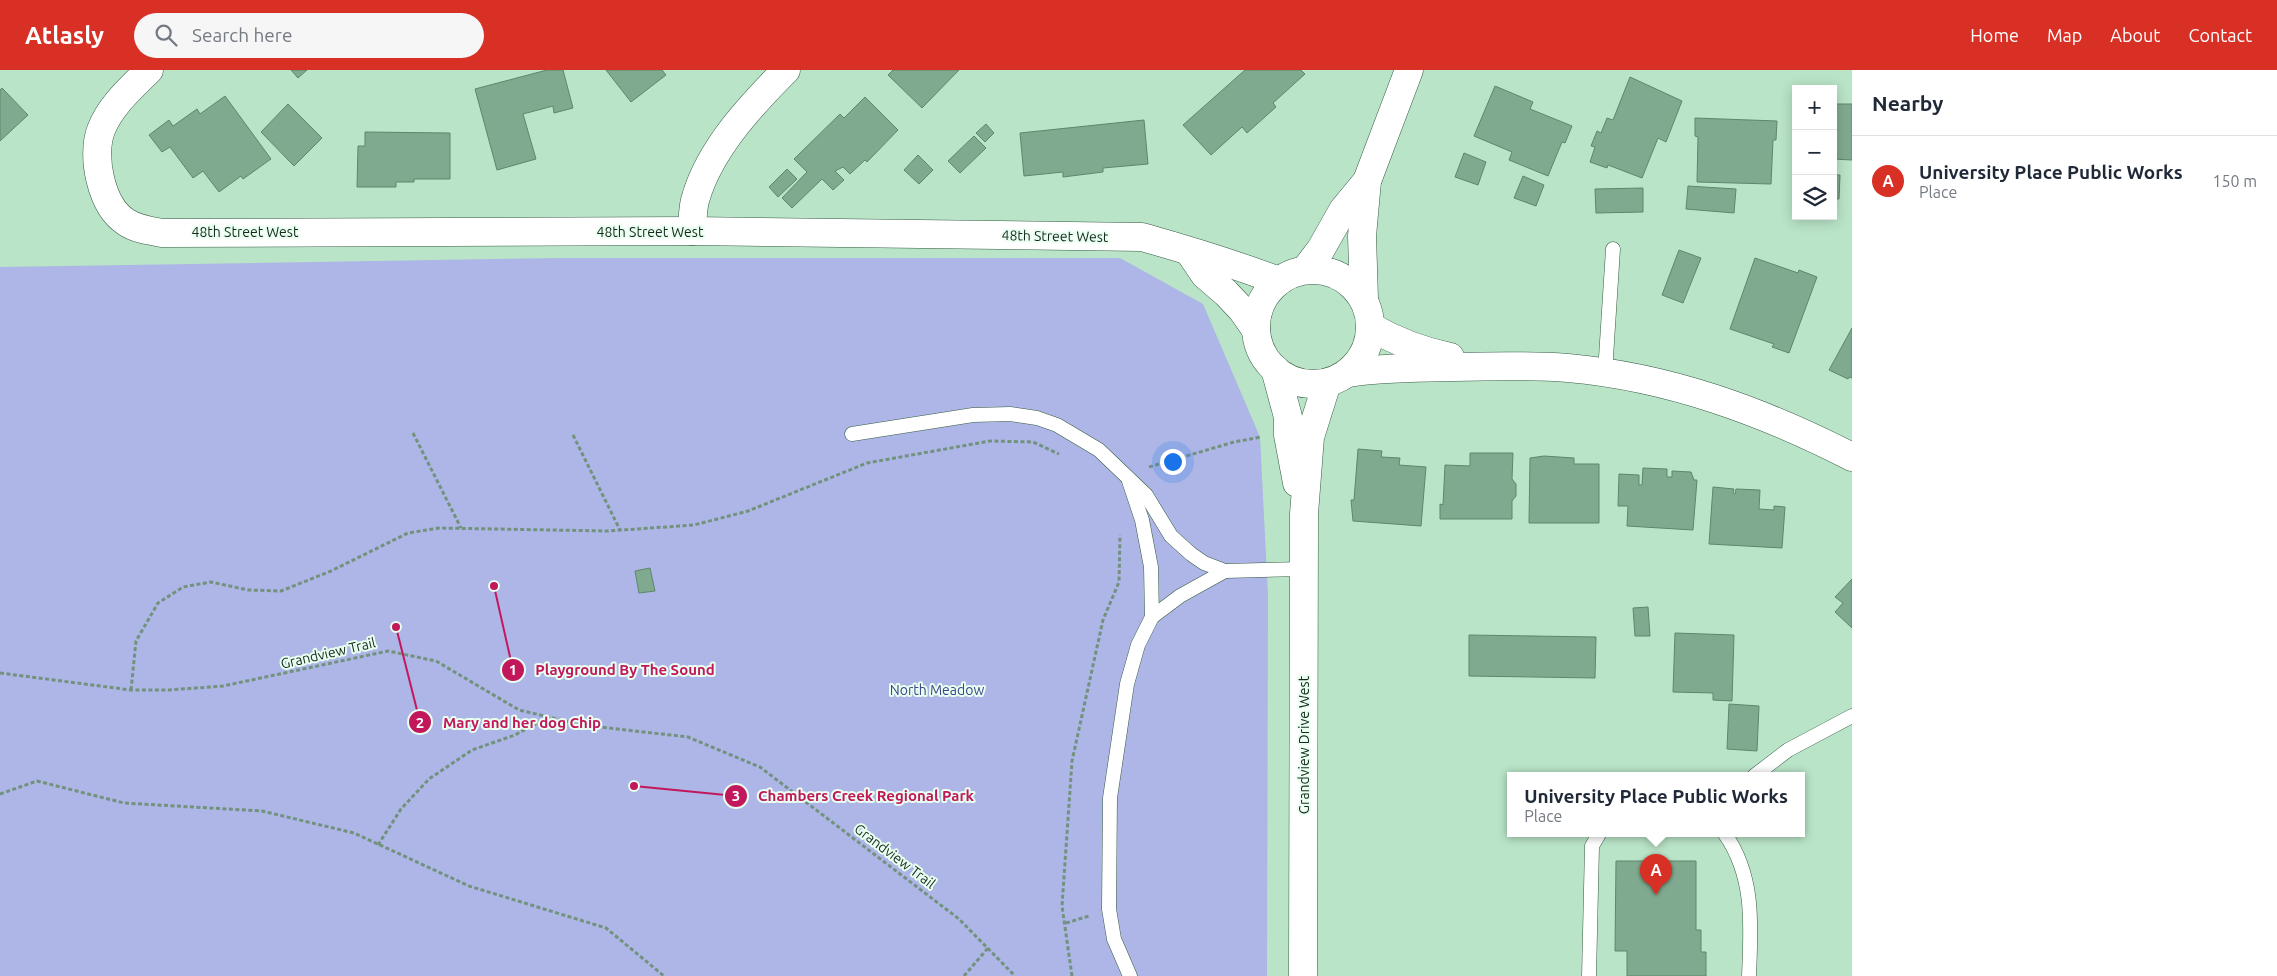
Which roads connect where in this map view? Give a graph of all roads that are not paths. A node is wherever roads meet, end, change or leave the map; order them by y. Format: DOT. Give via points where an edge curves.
graph roads {
  1 [pos="149,70"];
  2 [pos="786,70"];
  3 [pos="1409,70"];
  4 [pos="1367,181"];
  5 [pos="692,232"];
  6 [pos="1613,249"];
  7 [pos="1190,253"];
  8 [pos="1305,270"];
  9 [pos="1278,282"];
  10 [pos="1364,299"];
  11 [pos="1371,327"];
  12 [pos="1256,330"];
  13 [pos="1493,366"];
  14 [pos="1274,369"];
  15 [pos="1605,373"];
  16 [pos="1338,378"];
  17 [pos="852,434"];
  18 [pos="1852,457"];
  19 [pos="1128,478"];
  20 [pos="1304,514"];
  21 [pos="1304,569"];
  22 [pos="1225,572"];
  23 [pos="1152,617"];
  24 [pos="1852,716"];
  25 [pos="1759,772"];
  26 [pos="1597,837"];
  27 [pos="1727,837"];
  28 [pos="1130,976"];
  29 [pos="1303,976"];
  30 [pos="1589,976"];
  31 [pos="1750,976"];
  1 -- 5 [label="street, 48th Street West" via="111,110 100,131 98,150 101,184 115,210 127,223 141,229 162,233"];
  2 -- 5 [label="street" via="732,128 695,198"];
  3 -- 4 [label="street"];
  4 -- 8 [label="street" via="1343,210 1321,250"];
  4 -- 10 [label="street" via="1362,236"];
  5 -- 7 [label="street, 48th Street West" via="1142,237"];
  6 -- 15 [label="lane"];
  7 -- 9 [label="street, 48th Street West" via="1226,262"];
  7 -- 12 [label="street" via="1205,275 1242,310"];
  8 -- 9 [label="street"];
  8 -- 10 [label="street" via="1326,271 1340,276"];
  9 -- 12 [label="street" via="1260,307"];
  10 -- 11 [label="street"];
  11 -- 13 [label="street" via="1421,351"];
  11 -- 16 [label="street" via="1363,356"];
  12 -- 14 [label="street" via="1259,346"];
  13 -- 15 [label="street"];
  13 -- 16 [label="street" via="1372,369"];
  14 -- 16 [label="street" via="1292,380 1310,384"];
  14 -- 20 [label="street, Grandview Drive West" via="1288,417 1288,435"];
  15 -- 18 [label="street" via="1648,379 1699,392 1750,410"];
  16 -- 20 [label="street, Grandview Drive West" via="1310,437"];
  17 -- 19 [label="lane" via="974,415 1010,414 1037,418 1077,435 1099,450"];
  19 -- 22 [label="lane" via="1146,495 1172,536 1204,563"];
  19 -- 23 [label="lane" via="1142,520 1151,567"];
  20 -- 21 [label="street, Grandview Drive West"];
  21 -- 22 [label="lane"];
  21 -- 29 [label="street, Grandview Drive West"];
  22 -- 23 [label="lane" via="1180,596"];
  23 -- 28 [label="lane" via="1138,645 1128,684 1110,798 1110,924"];
  24 -- 25 [label="lane" via="1788,750"];
  26 -- 30 [label="lane" via="1592,846"];
  27 -- 31 [label="lane" via="1738,851 1745,876 1751,915"];
}
